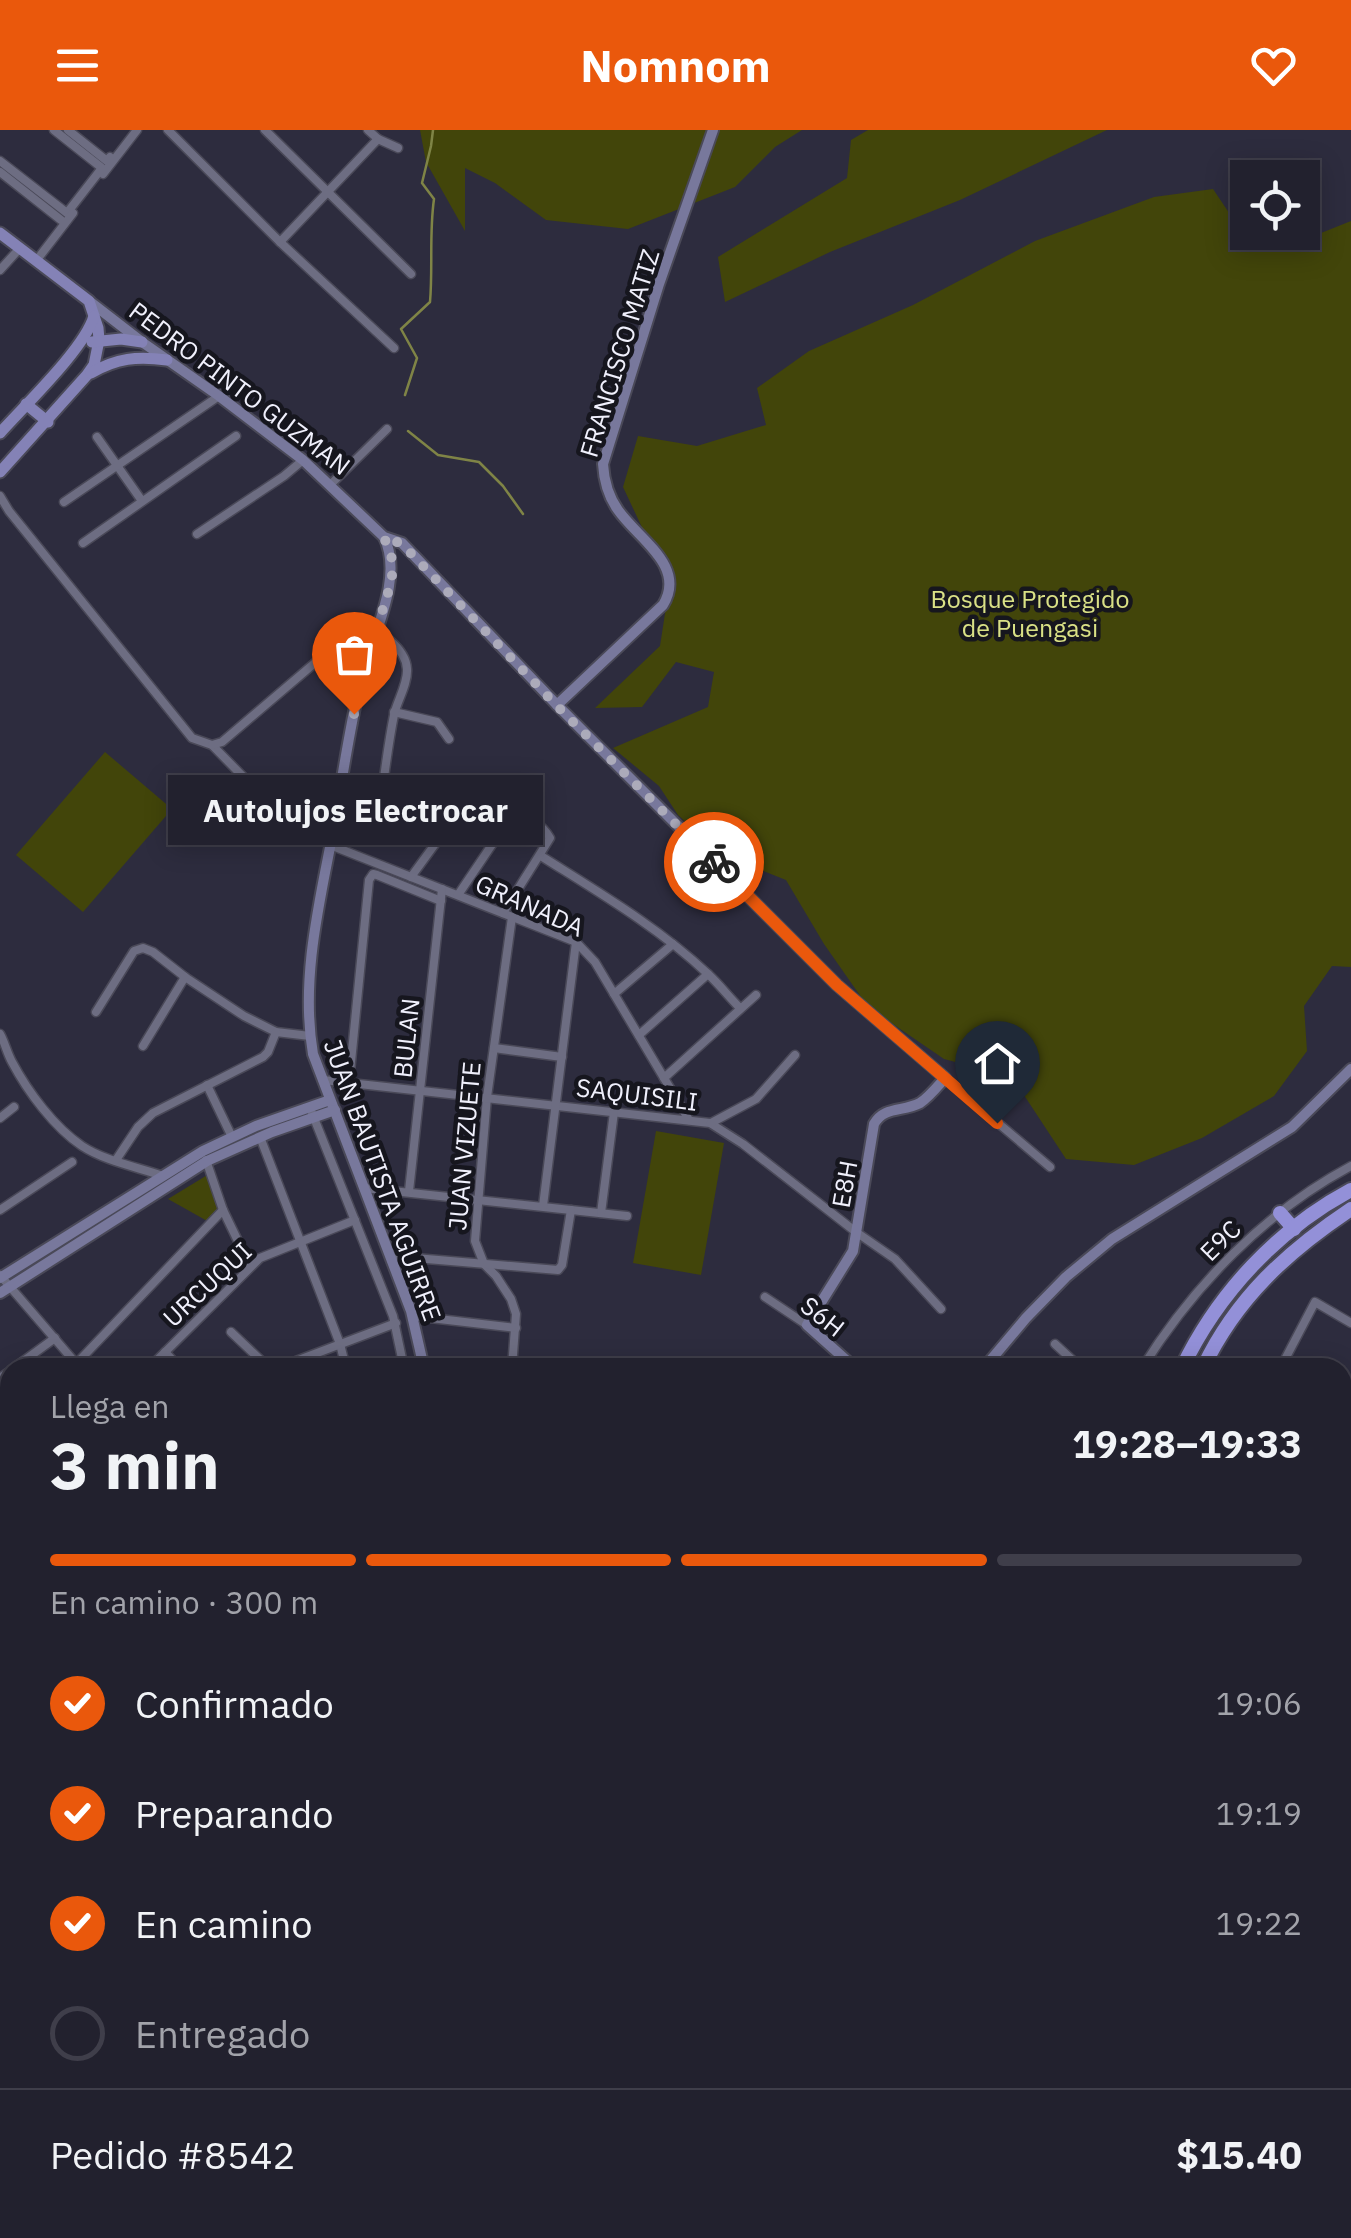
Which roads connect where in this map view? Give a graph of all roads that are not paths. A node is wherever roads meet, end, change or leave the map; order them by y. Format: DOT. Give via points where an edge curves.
graph roads {
  1 [pos="61,130"];
  2 [pos="134,130"];
  3 [pos="168,130"];
  4 [pos="264,130"];
  5 [pos="368,130"];
  6 [pos="713,130"];
  7 [pos="378,139"];
  8 [pos="398,148"];
  9 [pos="0,166"];
  10 [pos="107,168"];
  11 [pos="328,191"];
  12 [pos="64,220"];
  13 [pos="0,233"];
  14 [pos="280,242"];
  15 [pos="20,248"];
  16 [pos="36,260"];
  17 [pos="0,270"];
  18 [pos="411,274"];
  19 [pos="89,301"];
  20 [pos="94,316"];
  21 [pos="99,340"];
  22 [pos="142,342"];
  23 [pos="78,346"];
  24 [pos="394,348"];
  25 [pos="166,360"];
  26 [pos="87,376"];
  27 [pos="219,396"];
  28 [pos="26,404"];
  29 [pos="48,422"];
  30 [pos="387,429"];
  31 [pos="0,433"];
  32 [pos="236,436"];
  33 [pos="97,438"];
  34 [pos="303,460"];
  35 [pos="117,465"];
  36 [pos="0,472"];
  37 [pos="331,484"];
  38 [pos="0,496"];
  39 [pos="142,501"];
  40 [pos="64,502"];
  41 [pos="197,534"];
  42 [pos="384,537"];
  43 [pos="82,543"];
  44 [pos="376,629"];
  45 [pos="556,705"];
  46 [pos="394,712"];
  47 [pos="449,738"];
  48 [pos="212,745"];
  49 [pos="468,799"];
  50 [pos="268,802"];
  51 [pos="378,817"];
  52 [pos="330,845"];
  53 [pos="541,856"];
  54 [pos="411,877"];
  55 [pos="442,889"];
  56 [pos="458,896"];
  57 [pos="441,901"];
  58 [pos="507,915"];
  59 [pos="576,942"];
  60 [pos="673,944"];
  61 [pos="708,974"];
  62 [pos="184,977"];
  63 [pos="614,994"];
  64 [pos="756,995"];
  65 [pos="740,1008"];
  66 [pos="96,1012"];
  67 [pos="276,1032"];
  68 [pos="639,1035"];
  69 [pos="310,1036"];
  70 [pos="1,1040"];
  71 [pos="142,1046"];
  72 [pos="494,1048"];
  73 [pos="796,1055"];
  74 [pos="562,1057"];
  75 [pos="1351,1069"];
  76 [pos="664,1078"];
  77 [pos="945,1078"];
  78 [pos="323,1080"];
  79 [pos="348,1082"];
  80 [pos="207,1085"];
  81 [pos="420,1091"];
  82 [pos="487,1097"];
  83 [pos="332,1105"];
  84 [pos="556,1105"];
  85 [pos="14,1107"];
  86 [pos="312,1112"];
  87 [pos="614,1112"];
  88 [pos="0,1118"];
  89 [pos="689,1120"];
  90 [pos="710,1123"];
  91 [pos="232,1137"];
  92 [pos="260,1137"];
  93 [pos="205,1156"];
  94 [pos="116,1160"];
  95 [pos="72,1162"];
  96 [pos="1351,1166"];
  97 [pos="1050,1167"];
  98 [pos="163,1176"];
  99 [pos="364,1188"];
  100 [pos="1351,1190"];
  101 [pos="409,1192"];
  102 [pos="477,1199"];
  103 [pos="542,1206"];
  104 [pos="1351,1209"];
  105 [pos="0,1210"];
  106 [pos="223,1210"];
  107 [pos="571,1210"];
  108 [pos="601,1213"];
  109 [pos="1280,1213"];
  110 [pos="628,1216"];
  111 [pos="355,1220"];
  112 [pos="1294,1229"];
  113 [pos="856,1232"];
  114 [pos="300,1241"];
  115 [pos="391,1256"];
  116 [pos="484,1264"];
  117 [pos="250,1266"];
  118 [pos="1,1277"];
  119 [pos="5,1290"];
  120 [pos="765,1297"];
  121 [pos="940,1309"];
  122 [pos="412,1316"];
  123 [pos="1351,1323"];
  124 [pos="396,1324"];
  125 [pos="807,1325"];
  126 [pos="516,1328"];
  127 [pos="231,1332"];
  128 [pos="55,1338"];
  129 [pos="340,1344"];
  130 [pos="1055,1344"];
  131 [pos="164,1352"];
  132 [pos="27,1358"];
  133 [pos="71,1358"];
  134 [pos="85,1358"];
  135 [pos="158,1358"];
  136 [pos="170,1358"];
  137 [pos="258,1358"];
  138 [pos="308,1358"];
  139 [pos="344,1358"];
  140 [pos="402,1358"];
  141 [pos="422,1358"];
  142 [pos="513,1358"];
  143 [pos="845,1358"];
  144 [pos="992,1358"];
  145 [pos="1070,1358"];
  146 [pos="1149,1358"];
  147 [pos="1187,1358"];
  148 [pos="1209,1358"];
  149 [pos="1286,1358"];
  1 -- 2 [label="street" via="107,162"];
  1 -- 9 [label="street" via="102,168 67,213"];
  1 -- 10 [label="street"];
  2 -- 10 [label="street"];
  3 -- 14 [label="street"];
  4 -- 11 [label="street"];
  5 -- 7 [label="street"];
  6 -- 45 [label="main road, FRANCISCO MATIZ" via="603,464 613,502 665,564 668,597"];
  7 -- 8 [label="street"];
  7 -- 11 [label="street"];
  9 -- 12 [label="street"];
  10 -- 12 [label="street"];
  11 -- 14 [label="street"];
  11 -- 18 [label="street"];
  12 -- 16 [label="street"];
  13 -- 15 [label="main road, PEDRO PINTO GUZMAN"];
  14 -- 24 [label="street"];
  15 -- 16 [label="main road, PEDRO PINTO GUZMAN"];
  15 -- 17 [label="street"];
  16 -- 19 [label="main road, PEDRO PINTO GUZMAN"];
  19 -- 20 [label="main road"];
  19 -- 22 [label="main road, PEDRO PINTO GUZMAN"];
  20 -- 21 [label="main road"];
  20 -- 23 [label="main road"];
  21 -- 22 [label="main road"];
  21 -- 23 [label="main road"];
  21 -- 26 [label="main road"];
  22 -- 25 [label="main road, PEDRO PINTO GUZMAN"];
  23 -- 28 [label="main road"];
  25 -- 26 [label="main road" via="125,358"];
  25 -- 27 [label="main road, PEDRO PINTO GUZMAN"];
  26 -- 29 [label="main road"];
  27 -- 34 [label="main road, PEDRO PINTO GUZMAN"];
  27 -- 35 [label="street"];
  28 -- 29 [label="main road"];
  28 -- 31 [label="main road"];
  29 -- 36 [label="main road"];
  30 -- 37 [label="street"];
  32 -- 39 [label="street"];
  33 -- 35 [label="street"];
  34 -- 37 [label="main road, PEDRO PINTO GUZMAN"];
  34 -- 41 [label="street"];
  35 -- 39 [label="street"];
  35 -- 40 [label="street"];
  37 -- 42 [label="main road, PEDRO PINTO GUZMAN"];
  38 -- 48 [label="street" via="192,738"];
  39 -- 43 [label="street"];
  42 -- 44 [label="main road, JUAN BAUTISTA AGUIRRE" via="392,580"];
  42 -- 45 [label="main road, PEDRO PINTO GUZMAN" via="402,544"];
  44 -- 46 [label="street" via="408,668"];
  44 -- 48 [label="street" via="357,627"];
  44 -- 52 [label="main road, JUAN BAUTISTA AGUIRRE"];
  45 -- 77 [label="main road, PEDRO PINTO GUZMAN" via="837,985"];
  46 -- 47 [label="street" via="437,722"];
  46 -- 51 [label="street"];
  48 -- 50 [label="street"];
  49 -- 54 [label="street"];
  52 -- 54 [label="street, GRANADA"];
  52 -- 69 [label="main road, JUAN BAUTISTA AGUIRRE" via="308,990"];
  53 -- 56 [label="street" via="548,833 523,814 512,814"];
  53 -- 58 [label="street"];
  53 -- 60 [label="street"];
  54 -- 55 [label="street, GRANADA"];
  55 -- 56 [label="street, GRANADA"];
  55 -- 57 [label="street, BULAN"];
  56 -- 58 [label="street, GRANADA"];
  57 -- 79 [label="street" via="373,874 369,880"];
  57 -- 81 [label="street, BULAN"];
  58 -- 59 [label="street, GRANADA"];
  58 -- 72 [label="street, JUAN VIZUETE"];
  59 -- 63 [label="street, GRANADA"];
  59 -- 74 [label="street"];
  60 -- 61 [label="street"];
  60 -- 63 [label="street"];
  61 -- 65 [label="street"];
  61 -- 68 [label="street"];
  62 -- 66 [label="street" via="152,952 134,951"];
  62 -- 67 [label="street"];
  62 -- 71 [label="street"];
  63 -- 68 [label="street, GRANADA"];
  64 -- 65 [label="street"];
  65 -- 76 [label="street"];
  67 -- 69 [label="street"];
  67 -- 80 [label="street" via="263,1056"];
  68 -- 76 [label="street, GRANADA"];
  69 -- 78 [label="main road, JUAN BAUTISTA AGUIRRE"];
  70 -- 94 [label="street" via="56,1122 84,1147"];
  72 -- 74 [label="street"];
  72 -- 82 [label="street, JUAN VIZUETE"];
  73 -- 90 [label="street" via="756,1098"];
  74 -- 84 [label="street"];
  75 -- 144 [label="main road" via="1292,1127 1112,1240 1066,1277"];
  76 -- 89 [label="street, GRANADA"];
  77 -- 97 [label="street, PEDRO PINTO GUZMAN"];
  77 -- 113 [label="main road, E8H" via="924,1101 878,1117"];
  78 -- 79 [label="street, SAQUISILI"];
  78 -- 83 [label="main road, JUAN BAUTISTA AGUIRRE"];
  79 -- 81 [label="street, SAQUISILI"];
  80 -- 91 [label="street"];
  80 -- 94 [label="street" via="154,1113"];
  81 -- 82 [label="street, SAQUISILI"];
  81 -- 101 [label="street, BULAN"];
  82 -- 84 [label="street, SAQUISILI"];
  82 -- 102 [label="street, JUAN VIZUETE"];
  83 -- 86 [label="main road"];
  83 -- 99 [label="main road, JUAN BAUTISTA AGUIRRE"];
  84 -- 87 [label="street, SAQUISILI"];
  84 -- 103 [label="street"];
  85 -- 88 [label="street"];
  86 -- 91 [label="main road"];
  86 -- 92 [label="main road"];
  86 -- 111 [label="street"];
  87 -- 89 [label="street, SAQUISILI"];
  87 -- 108 [label="street"];
  89 -- 90 [label="street, SAQUISILI"];
  90 -- 113 [label="street, SAQUISILI"];
  91 -- 93 [label="main road"];
  92 -- 93 [label="main road"];
  92 -- 114 [label="street"];
  93 -- 98 [label="main road"];
  93 -- 106 [label="street"];
  93 -- 119 [label="main road"];
  94 -- 98 [label="street"];
  95 -- 105 [label="street"];
  96 -- 109 [label="street, E9C"];
  98 -- 118 [label="main road"];
  99 -- 101 [label="street"];
  99 -- 115 [label="main road, JUAN BAUTISTA AGUIRRE"];
  100 -- 112 [label="highway"];
  101 -- 102 [label="street"];
  102 -- 103 [label="street"];
  102 -- 116 [label="street, JUAN VIZUETE" via="475,1241"];
  103 -- 107 [label="street"];
  104 -- 148 [label="highway" via="1256,1286"];
  106 -- 117 [label="street"];
  106 -- 134 [label="street"];
  107 -- 108 [label="street"];
  107 -- 116 [label="street" via="558,1270"];
  108 -- 110 [label="street"];
  109 -- 112 [label="highway"];
  109 -- 146 [label="street, E9C" via="1222,1266"];
  111 -- 114 [label="street, URCUQUI"];
  111 -- 124 [label="street"];
  112 -- 147 [label="highway" via="1223,1299"];
  113 -- 121 [label="street, SAQUISILI" via="895,1259"];
  113 -- 125 [label="main road, E8H" via="854,1251"];
  114 -- 117 [label="street, URCUQUI"];
  114 -- 129 [label="street"];
  115 -- 116 [label="street"];
  115 -- 122 [label="main road, JUAN BAUTISTA AGUIRRE"];
  116 -- 126 [label="street, JUAN VIZUETE" via="512,1299"];
  117 -- 131 [label="street, URCUQUI"];
  118 -- 119 [label="street"];
  119 -- 128 [label="street"];
  120 -- 125 [label="street, S6H"];
  122 -- 126 [label="street"];
  122 -- 141 [label="main road, JUAN BAUTISTA AGUIRRE"];
  123 -- 149 [label="street" via="1315,1302"];
  124 -- 129 [label="street"];
  124 -- 140 [label="street"];
  125 -- 143 [label="main road, S6H"];
  126 -- 142 [label="street, JUAN VIZUETE"];
  127 -- 137 [label="street"];
  128 -- 132 [label="street"];
  128 -- 133 [label="street"];
  129 -- 138 [label="street"];
  129 -- 139 [label="street"];
  130 -- 145 [label="street"];
  131 -- 135 [label="street, URCUQUI"];
  131 -- 136 [label="street"];
}
